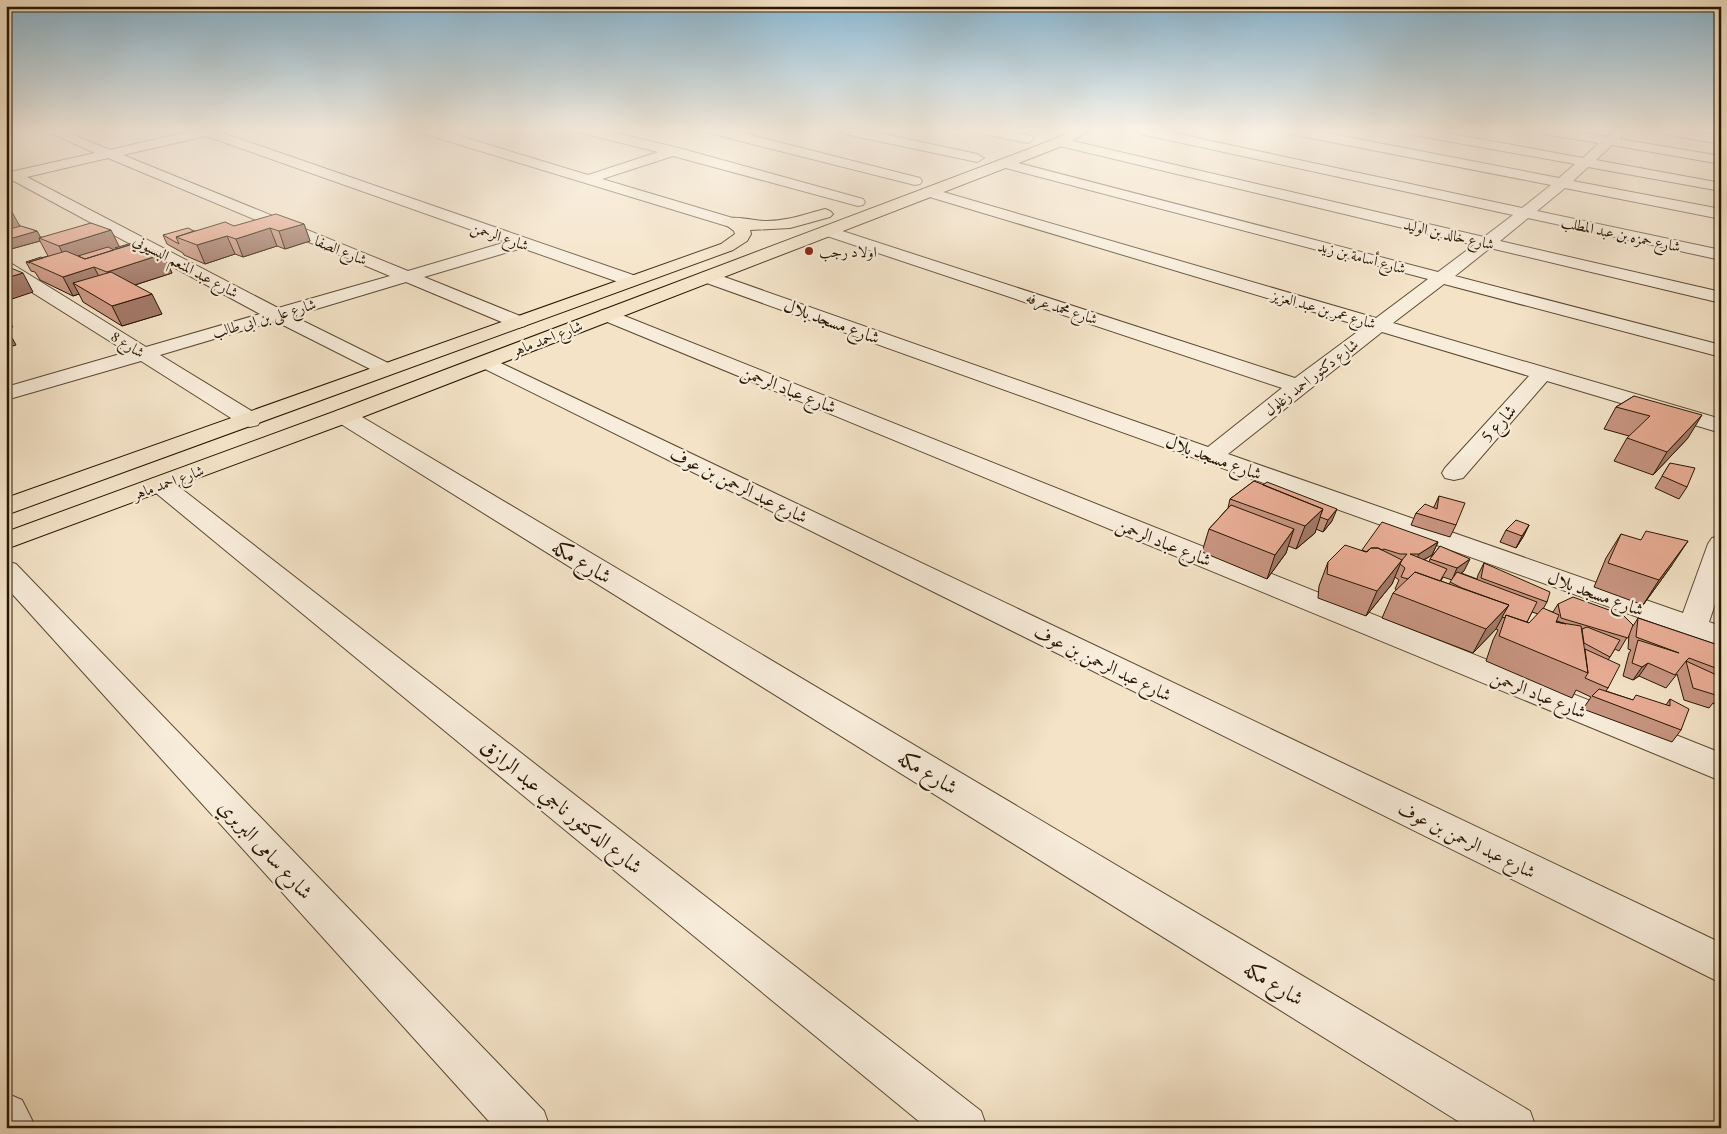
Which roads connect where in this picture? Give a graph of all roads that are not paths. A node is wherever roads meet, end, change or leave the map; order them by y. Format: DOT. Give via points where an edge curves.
graph roads {
  1 [pos="23,183"];
  2 [pos="180,183"];
  3 [pos="351,183"];
  4 [pos="601,183"];
  5 [pos="788,183"];
  6 [pos="923,183"];
  7 [pos="1080,183"];
  8 [pos="1233,183"];
  9 [pos="1388,183"];
  10 [pos="1562,183"];
  11 [pos="1699,183"];
  12 [pos="1721,187"];
  13 [pos="891,190"];
  14 [pos="874,196"];
  15 [pos="858,202"];
  16 [pos="1523,212"];
  17 [pos="1721,214"];
  18 [pos="730,222"];
  19 [pos="827,231"];
  20 [pos="521,243"];
  21 [pos="1486,243"];
  22 [pos="727,247"];
  23 [pos="1721,256"];
  24 [pos="756,258"];
  25 [pos="6,268"];
  26 [pos="407,276"];
  27 [pos="707,276"];
  28 [pos="1441,277"];
  29 [pos="630,280"];
  30 [pos="1721,298"];
  31 [pos="277,314"];
  32 [pos="607,315"];
  33 [pos="518,322"];
  34 [pos="1378,325"];
  35 [pos="1721,351"];
  36 [pos="144,353"];
  37 [pos="486,362"];
  38 [pos="385,369"];
  39 [pos="1542,373"];
  40 [pos="1298,386"];
  41 [pos="6,394"];
  42 [pos="344,416"];
  43 [pos="250,420"];
  44 [pos="1721,426"];
  45 [pos="1211,456"];
  46 [pos="1454,472"];
  47 [pos="160,484"];
  48 [pos="6,507"];
  49 [pos="6,542"];
  50 [pos="1721,544"];
  51 [pos="6,570"];
  52 [pos="1693,627"];
  53 [pos="1721,637"];
  54 [pos="1721,768"];
  55 [pos="1721,964"];
  56 [pos="6,1116"];
  57 [pos="13,1128"];
  58 [pos="527,1128"];
  59 [pos="964,1128"];
  60 [pos="1513,1128"];
  1 -- 31 [label="street, شارع عبد المنعم البسيوني"];
  2 -- 26 [label="street, شارع الصفا"];
  3 -- 20 [label="street, شارع الرحمن"];
  4 -- 18 [label="street"];
  5 -- 15 [label="street"];
  6 -- 13 [label="main road, شارع احمد ماهر"];
  6 -- 19 [label="main road, شارع احمد ماهر"];
  6 -- 34 [label="street, شارع عمر بن عبد العزيز"];
  7 -- 28 [label="street, شارع أسامة بن زيد"];
  8 -- 21 [label="street, شارع خالد بن الوليد"];
  9 -- 16 [label="street, شارع حمزه بن عبد المطلب"];
  10 -- 16 [label="street, شارع دكتور احمد زغلول"];
  10 -- 17 [label="street"];
  11 -- 12 [label="street"];
  14 -- 15 [label="main road"];
  15 -- 18 [label="main road" via="795,224 760,226"];
  16 -- 21 [label="street, شارع دكتور احمد زغلول"];
  16 -- 23 [label="street, شارع حمزه بن عبد المطلب"];
  18 -- 22 [label="main road, شارع احمد ماهر" via="742,229 743,234"];
  19 -- 24 [label="main road, شارع احمد ماهر"];
  19 -- 40 [label="street, شارع محمد عرفه"];
  20 -- 26 [label="street, شارع على بن ابى طالب"];
  20 -- 29 [label="street, شارع الرحمن"];
  21 -- 28 [label="street, شارع دكتور احمد زغلول"];
  21 -- 30 [label="street, شارع خالد بن الوليد"];
  22 -- 24 [label="main road"];
  22 -- 29 [label="main road, شارع احمد ماهر"];
  24 -- 27 [label="main road, شارع احمد ماهر"];
  25 -- 36 [label="street, شارع 8"];
  26 -- 31 [label="street, شارع على بن ابى طالب"];
  26 -- 33 [label="street, شارع الصفا"];
  27 -- 32 [label="main road, شارع احمد ماهر"];
  27 -- 45 [label="street, شارع مسجد بلال"];
  28 -- 34 [label="street, شارع دكتور احمد زغلول"];
  28 -- 35 [label="street, شارع أسامة بن زيد"];
  29 -- 33 [label="main road, شارع احمد ماهر"];
  31 -- 36 [label="street, شارع على بن ابى طالب"];
  31 -- 38 [label="street, شارع عبد المنعم البسيوني"];
  32 -- 37 [label="main road, شارع احمد ماهر"];
  32 -- 54 [label="street, شارع عباد الرحمن"];
  33 -- 38 [label="main road, شارع احمد ماهر"];
  34 -- 39 [label="street, شارع عمر بن عبد العزيز"];
  34 -- 40 [label="street, شارع دكتور احمد زغلول"];
  36 -- 41 [label="street, شارع على بن ابى طالب"];
  36 -- 43 [label="street, شارع 8"];
  37 -- 42 [label="main road, شارع احمد ماهر"];
  37 -- 55 [label="street, شارع عبد الرحمن بن عوف"];
  38 -- 43 [label="main road, شارع احمد ماهر"];
  39 -- 44 [label="street, شارع عمر بن عبد العزيز"];
  39 -- 46 [label="street, شارع 5"];
  40 -- 45 [label="street, شارع دكتور احمد زغلول"];
  42 -- 47 [label="main road, شارع احمد ماهر"];
  42 -- 60 [label="street, شارع مكه"];
  43 -- 48 [label="main road, شارع احمد ماهر"];
  45 -- 52 [label="street, شارع مسجد بلال"];
  47 -- 49 [label="main road, شارع احمد ماهر"];
  47 -- 59 [label="street, شارع الدكتور ناجي عبد الرازق"];
  50 -- 52 [label="street"];
  51 -- 58 [label="street, شارع سامى البربري"];
  52 -- 53 [label="street, شارع مسجد بلال"];
  56 -- 57 [label="street"];
}
